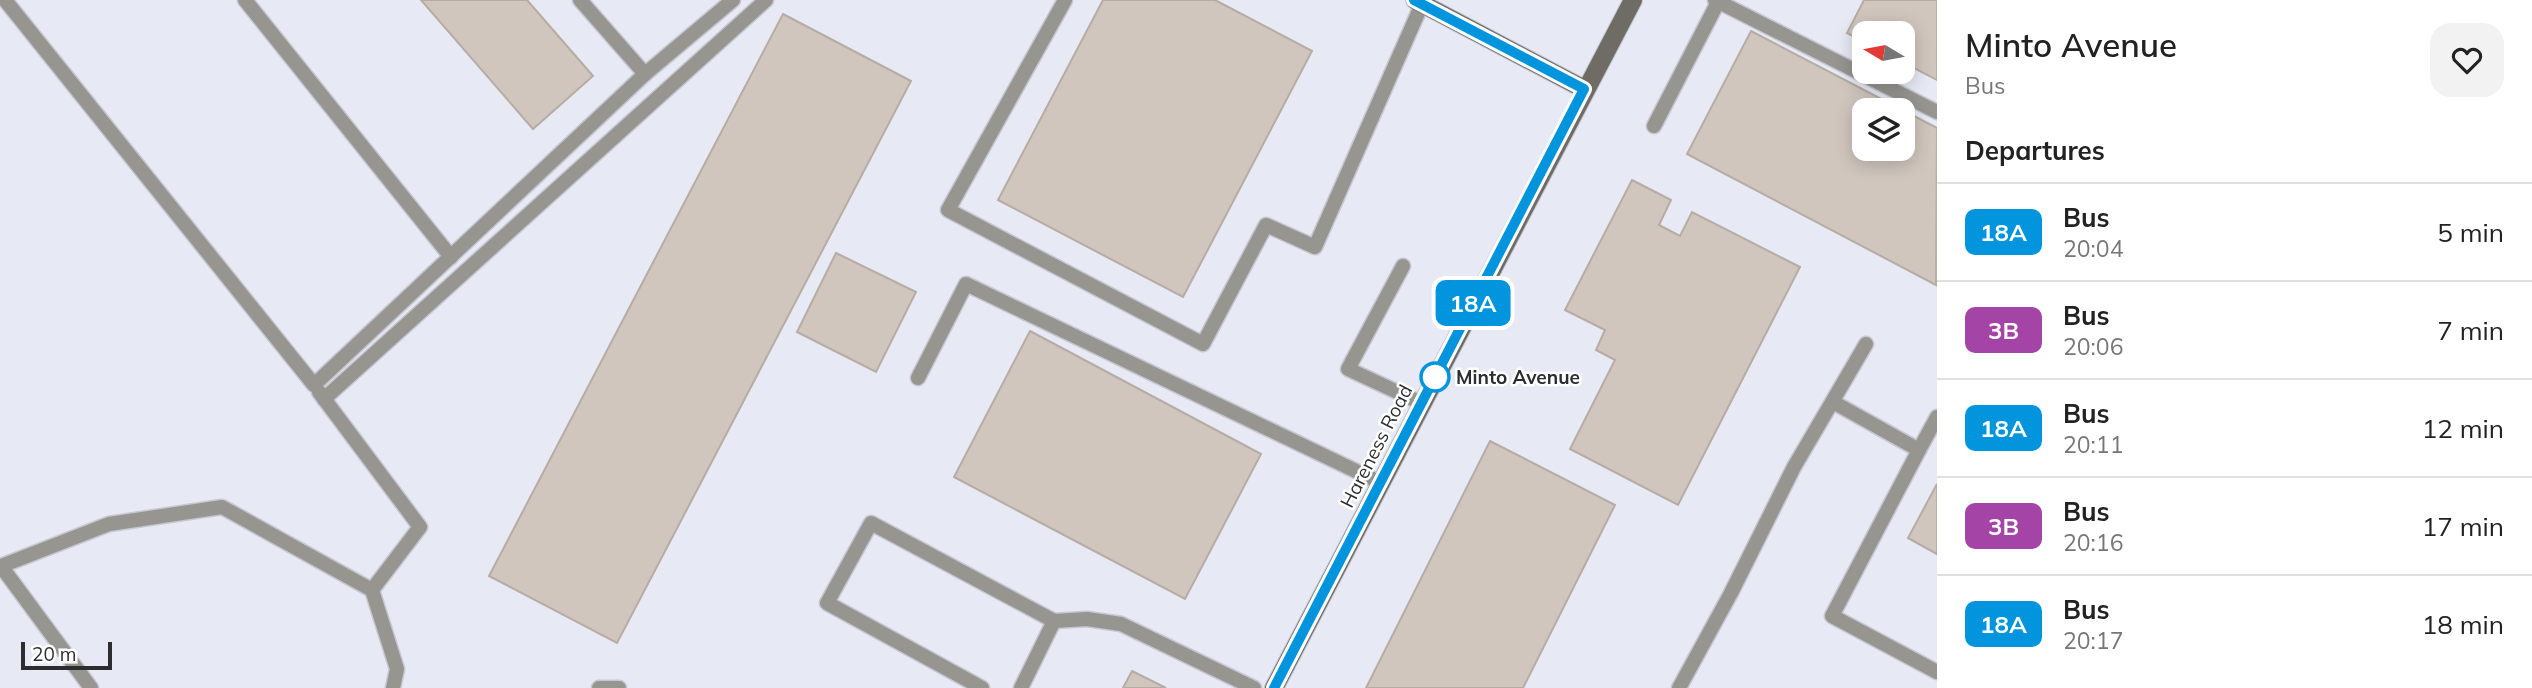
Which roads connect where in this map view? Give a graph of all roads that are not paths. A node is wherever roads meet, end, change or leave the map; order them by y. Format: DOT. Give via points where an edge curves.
graph roads {
  1 [pos="5,0"];
  2 [pos="245,0"];
  3 [pos="580,0"];
  4 [pos="733,0"];
  5 [pos="766,0"];
  6 [pos="1065,0"];
  7 [pos="1633,0"];
  8 [pos="1716,1"];
  9 [pos="1418,2"];
  10 [pos="645,74"];
  11 [pos="1584,89"];
  12 [pos="1937,112"];
  13 [pos="1654,125"];
  14 [pos="451,257"];
  15 [pos="1403,266"];
  16 [pos="1867,344"];
  17 [pos="918,378"];
  18 [pos="314,385"];
  19 [pos="324,399"];
  20 [pos="1833,402"];
  21 [pos="1421,403"];
  22 [pos="1937,417"];
  23 [pos="1920,450"];
  24 [pos="1381,483"];
  25 [pos="372,590"];
  26 [pos="1054,621"];
  27 [pos="1937,672"];
  28 [pos="91,688"];
  29 [pos="393,688"];
  30 [pos="599,688"];
  31 [pos="619,688"];
  32 [pos="982,688"];
  33 [pos="1021,688"];
  34 [pos="1254,688"];
  35 [pos="1274,688"];
  36 [pos="1679,688"];
  1 -- 18 [label="lane"];
  2 -- 14 [label="lane"];
  3 -- 10 [label="lane"];
  4 -- 10 [label="lane"];
  5 -- 19 [label="lane"];
  6 -- 9 [label="lane" via="948,210 1203,344 1266,225 1315,247"];
  7 -- 11 [label="main road, Hareness Road"];
  8 -- 12 [label="lane"];
  8 -- 13 [label="lane"];
  9 -- 11 [label="main road"];
  10 -- 14 [label="lane"];
  11 -- 21 [label="main road, Hareness Road"];
  14 -- 18 [label="lane"];
  15 -- 21 [label="lane" via="1348,369"];
  16 -- 20 [label="lane"];
  17 -- 24 [label="lane" via="966,284"];
  18 -- 19 [label="lane"];
  19 -- 25 [label="lane" via="420,527"];
  20 -- 23 [label="lane"];
  20 -- 36 [label="lane" via="1794,467"];
  21 -- 24 [label="main road, Hareness Road"];
  22 -- 23 [label="lane"];
  23 -- 27 [label="lane" via="1832,616"];
  24 -- 35 [label="main road, Hareness Road"];
  25 -- 28 [label="lane" via="222,507 109,524 1,566"];
  25 -- 29 [label="lane" via="397,669"];
  26 -- 32 [label="lane" via="871,523 827,603"];
  26 -- 33 [label="lane"];
  26 -- 34 [label="lane" via="1121,624"];
  30 -- 31 [label="lane"];
}
